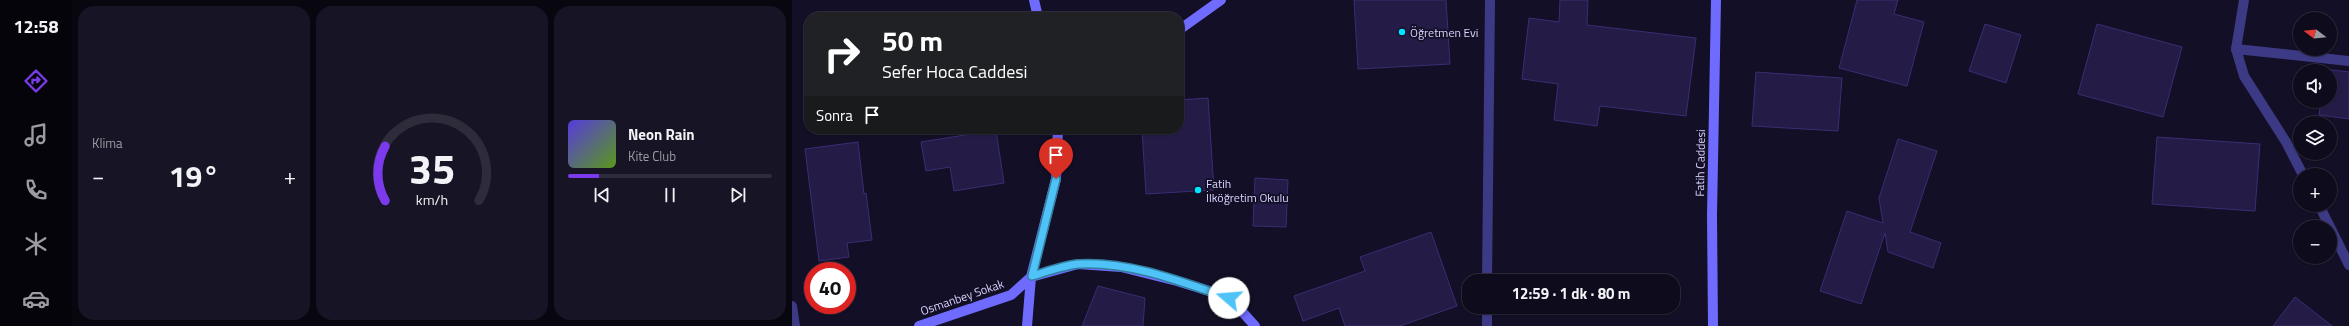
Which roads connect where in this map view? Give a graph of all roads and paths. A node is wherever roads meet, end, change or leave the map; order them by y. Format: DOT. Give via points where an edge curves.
graph roads {
  1 [pos="1034,0"];
  2 [pos="1221,0"];
  3 [pos="1490,0"];
  4 [pos="1716,0"];
  5 [pos="2244,0"];
  6 [pos="1037,12"];
  7 [pos="1184,26"];
  8 [pos="2236,49"];
  9 [pos="2349,61"];
  10 [pos="1058,134"];
  11 [pos="2300,168"];
  12 [pos="2322,212"];
  13 [pos="2349,265"];
  14 [pos="1487,274"];
  15 [pos="1032,276"];
  16 [pos="792,306"];
  17 [pos="1487,314"];
  18 [pos="795,326"];
  19 [pos="919,326"];
  20 [pos="1027,326"];
  21 [pos="1255,326"];
  22 [pos="1487,326"];
  23 [pos="1713,326"];
  1 -- 6 [label="street"];
  2 -- 7 [label="street"];
  3 -- 14 [label="street"];
  4 -- 23 [label="street, Fatih Caddesi" via="1712,215"];
  5 -- 8 [label="street"];
  8 -- 9 [label="street"];
  8 -- 11 [label="street" via="2244,76"];
  10 -- 15 [label="street" via="1056,179"];
  12 -- 13 [label="street"];
  15 -- 19 [label="street, Osmanbey Sokak" via="1012,295"];
  15 -- 20 [label="street"];
  15 -- 21 [label="street" via="1078,264 1122,267 1229,298"];
  16 -- 18 [label="street"];
  17 -- 22 [label="street"];
}
